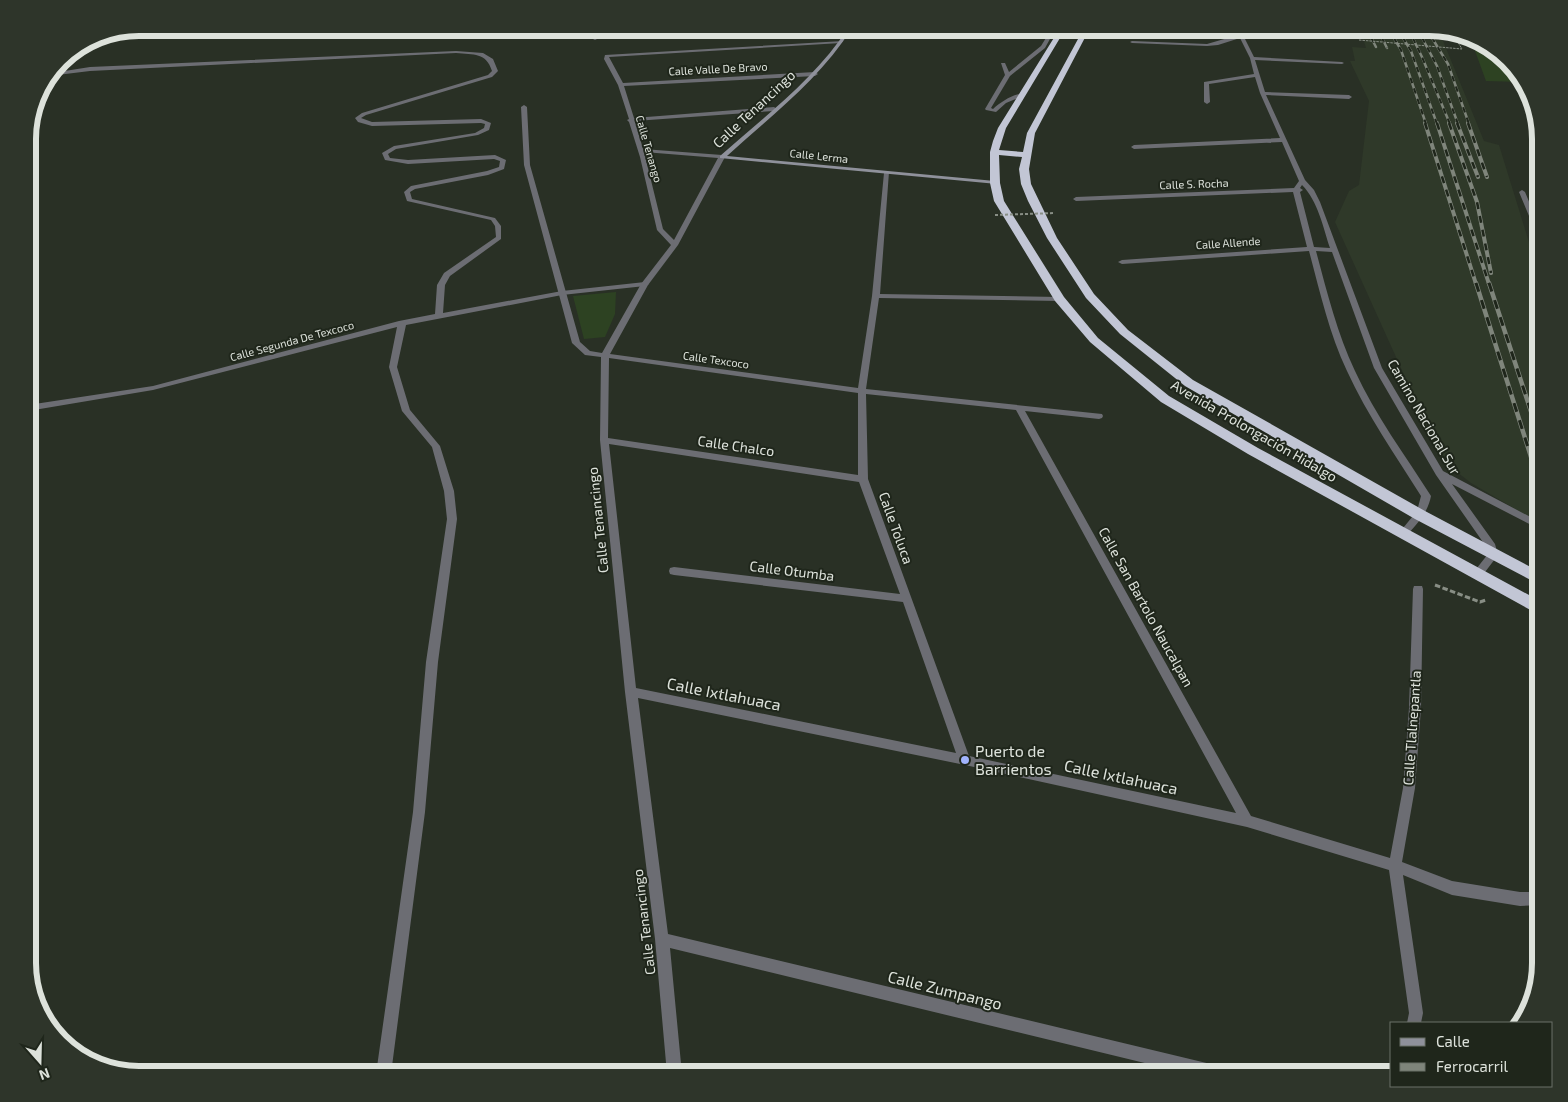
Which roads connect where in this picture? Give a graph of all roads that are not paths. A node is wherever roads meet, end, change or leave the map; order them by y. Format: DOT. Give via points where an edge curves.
graph roads {
  1 [pos="595,36"];
  2 [pos="845,36"];
  3 [pos="1049,36"];
  4 [pos="1058,36"];
  5 [pos="1084,36"];
  6 [pos="1241,36"];
  7 [pos="594,39"];
  8 [pos="841,42"];
  9 [pos="1132,42"];
  10 [pos="1252,58"];
  11 [pos="1342,63"];
  12 [pos="1003,64"];
  13 [pos="61,73"];
  14 [pos="815,74"];
  15 [pos="1008,75"];
  16 [pos="1257,76"];
  17 [pos="622,85"];
  18 [pos="1264,93"];
  19 [pos="1023,94"];
  20 [pos="1349,97"];
  21 [pos="1207,102"];
  22 [pos="524,107"];
  23 [pos="774,109"];
  24 [pos="630,120"];
  25 [pos="1284,140"];
  26 [pos="1134,147"];
  27 [pos="640,150"];
  28 [pos="994,152"];
  29 [pos="1026,155"];
  30 [pos="722,157"];
  31 [pos="887,173"];
  32 [pos="1302,181"];
  33 [pos="995,183"];
  34 [pos="1296,190"];
  35 [pos="1312,191"];
  36 [pos="1522,192"];
  37 [pos="1076,199"];
  38 [pos="1532,216"];
  39 [pos="675,245"];
  40 [pos="1311,249"];
  41 [pos="1336,250"];
  42 [pos="1122,262"];
  43 [pos="646,284"];
  44 [pos="562,293"];
  45 [pos="876,296"];
  46 [pos="1059,299"];
  47 [pos="440,316"];
  48 [pos="402,323"];
  49 [pos="605,356"];
  50 [pos="862,391"];
  51 [pos="36,407"];
  52 [pos="1019,408"];
  53 [pos="1099,416"];
  54 [pos="604,440"];
  55 [pos="1439,473"];
  56 [pos="863,479"];
  57 [pos="1420,515"];
  58 [pos="1532,522"];
  59 [pos="1404,533"];
  60 [pos="1493,555"];
  61 [pos="674,571"];
  62 [pos="1478,573"];
  63 [pos="1532,575"];
  64 [pos="1418,589"];
  65 [pos="907,599"];
  66 [pos="1532,603"];
  67 [pos="631,692"];
  68 [pos="965,760"];
  69 [pos="1247,821"];
  70 [pos="1395,866"];
  71 [pos="1532,899"];
  72 [pos="662,939"];
  73 [pos="1414,1022"];
  74 [pos="384,1066"];
  75 [pos="673,1066"];
  76 [pos="1186,1066"];
  1 -- 7 [label="street"];
  2 -- 8 [label="street, Calle Tenancingo"];
  3 -- 15 [label="street" via="1043,47"];
  4 -- 19 [label="highway, Avenida Prolongación Hidalgo"];
  5 -- 29 [label="highway, Avenida Prolongación Hidalgo" via="1031,133"];
  6 -- 9 [label="street" via="1207,45"];
  6 -- 10 [label="street, Camino Nacional Sur"];
  8 -- 14 [label="street, Calle Tenancingo"];
  8 -- 17 [label="street, Calle Tenango" via="607,56"];
  10 -- 11 [label="street"];
  10 -- 16 [label="street, Camino Nacional Sur"];
  12 -- 15 [label="street"];
  13 -- 47 [label="street" via="456,52 481,54 491,60 495,71 490,76 358,118 372,124 488,123 487,129 476,134 394,148 385,153 387,159 408,162 495,157 503,160 502,168 413,187 407,192 408,200 494,219 498,226 499,238 446,275 441,284"];
  14 -- 17 [label="street, Calle Valle De Bravo"];
  14 -- 23 [label="street, Calle Tenancingo"];
  15 -- 19 [label="street" via="988,109 994,111 1004,102"];
  16 -- 18 [label="street, Camino Nacional Sur"];
  16 -- 21 [label="street" via="1206,83"];
  17 -- 24 [label="street, Calle Tenango"];
  18 -- 20 [label="street"];
  18 -- 25 [label="street, Camino Nacional Sur"];
  19 -- 28 [label="highway, Avenida Prolongación Hidalgo" via="1002,128"];
  22 -- 44 [label="street, Calle Texcoco" via="527,165"];
  23 -- 24 [label="street"];
  23 -- 30 [label="street, Calle Tenancingo"];
  24 -- 27 [label="street, Calle Tenango"];
  25 -- 26 [label="street"];
  25 -- 32 [label="street, Camino Nacional Sur"];
  27 -- 30 [label="street, Calle Lerma"];
  27 -- 39 [label="street, Calle Tenango" via="660,230"];
  28 -- 29 [label="highway"];
  28 -- 33 [label="highway, Avenida Prolongación Hidalgo"];
  29 -- 57 [label="highway, Avenida Prolongación Hidalgo" via="1026,184 1052,238 1090,296 1124,332 1206,394"];
  30 -- 31 [label="street, Calle Lerma"];
  30 -- 39 [label="street, Calle Tenancingo"];
  31 -- 33 [label="street, Calle Lerma"];
  31 -- 45 [label="street, Calle Toluca"];
  32 -- 34 [label="street"];
  32 -- 35 [label="street, Camino Nacional Sur"];
  33 -- 46 [label="highway, Avenida Prolongación Hidalgo" via="999,201"];
  34 -- 35 [label="street, Calle S. Rocha"];
  34 -- 37 [label="street, Calle S. Rocha"];
  34 -- 40 [label="street"];
  35 -- 41 [label="street, Camino Nacional Sur"];
  36 -- 38 [label="street"];
  39 -- 43 [label="street, Calle Tenancingo"];
  40 -- 41 [label="street, Calle Allende"];
  40 -- 42 [label="street, Calle Allende"];
  40 -- 57 [label="street" via="1332,326 1351,372 1378,422 1426,496"];
  41 -- 55 [label="street, Camino Nacional Sur" via="1378,368"];
  43 -- 44 [label="street, Calle Segunda De Texcoco"];
  43 -- 49 [label="street, Calle Tenancingo"];
  44 -- 47 [label="street, Calle Segunda De Texcoco"];
  44 -- 49 [label="street, Calle Texcoco" via="576,342 588,353"];
  45 -- 46 [label="street"];
  45 -- 50 [label="street, Calle Toluca"];
  46 -- 59 [label="highway, Avenida Prolongación Hidalgo" via="1094,340 1165,399"];
  47 -- 48 [label="street, Calle Segunda De Texcoco"];
  48 -- 51 [label="street, Calle Segunda De Texcoco" via="153,388"];
  48 -- 74 [label="street" via="393,367 406,411 436,446 449,491 452,519"];
  49 -- 50 [label="street, Calle Texcoco"];
  49 -- 54 [label="street, Calle Tenancingo"];
  50 -- 52 [label="street, Calle Texcoco"];
  50 -- 56 [label="street, Calle Toluca"];
  52 -- 53 [label="street, Calle Texcoco"];
  52 -- 69 [label="street, Calle San Bartolo Naucalpan"];
  54 -- 56 [label="street, Calle Chalco"];
  54 -- 67 [label="street, Calle Tenancingo"];
  55 -- 58 [label="street"];
  55 -- 60 [label="street, Camino Nacional Sur" via="1480,528"];
  56 -- 65 [label="street, Calle Toluca"];
  57 -- 59 [label="street"];
  57 -- 60 [label="highway, Avenida Prolongación Hidalgo"];
  59 -- 62 [label="highway, Avenida Prolongación Hidalgo"];
  60 -- 62 [label="street"];
  60 -- 63 [label="highway, Avenida Prolongación Hidalgo"];
  61 -- 65 [label="street, Calle Otumba"];
  62 -- 66 [label="highway, Avenida Prolongación Hidalgo"];
  64 -- 70 [label="street, Calle Tlalnepantla" via="1409,779"];
  65 -- 68 [label="street, Calle Toluca"];
  67 -- 68 [label="street, Calle Ixtlahuaca"];
  67 -- 72 [label="street, Calle Tenancingo"];
  68 -- 69 [label="street, Calle Ixtlahuaca"];
  69 -- 70 [label="street, Calle Ixtlahuaca"];
  70 -- 71 [label="street" via="1452,888"];
  70 -- 73 [label="street, Calle Tlalnepantla" via="1416,1013"];
  72 -- 75 [label="street, Calle Tenancingo"];
  72 -- 76 [label="street, Calle Zumpango"];
}
